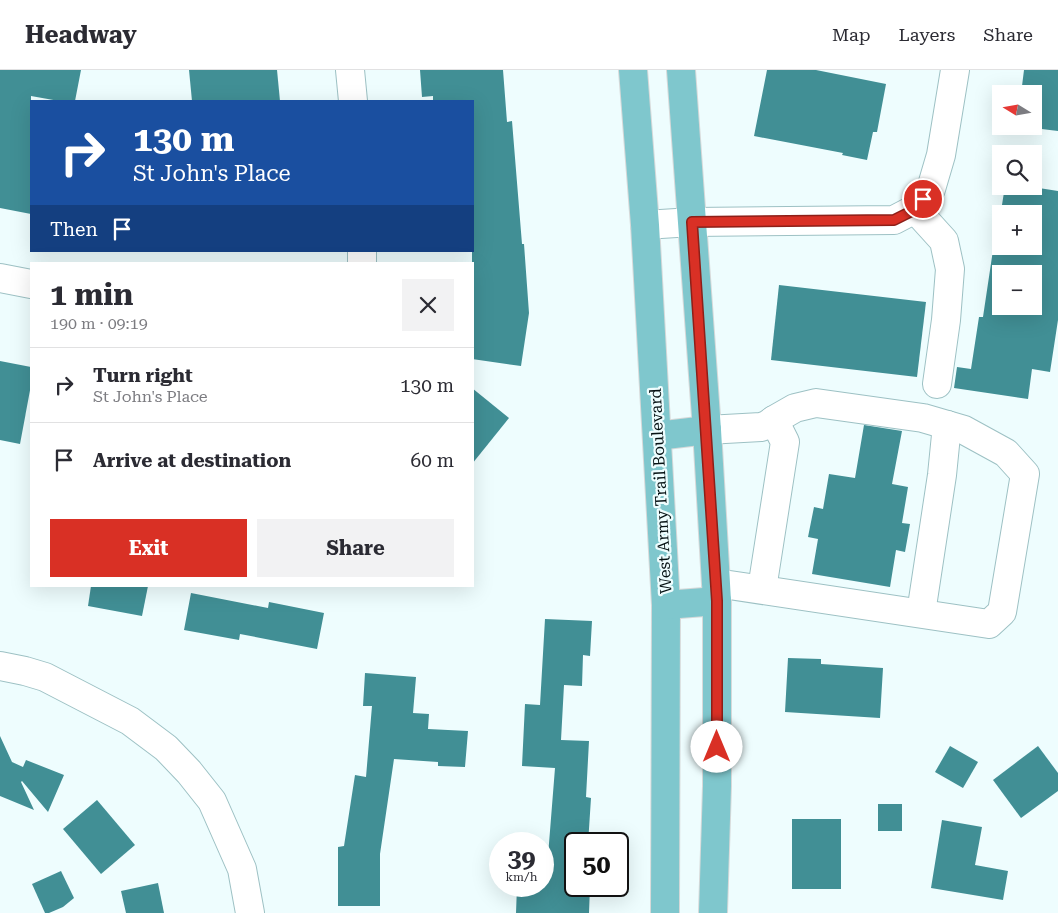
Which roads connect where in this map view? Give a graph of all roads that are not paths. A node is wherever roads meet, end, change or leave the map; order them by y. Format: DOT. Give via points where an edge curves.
graph roads {
  1 [pos="350,70"];
  2 [pos="633,70"];
  3 [pos="681,70"];
  4 [pos="955,70"];
  5 [pos="353,100"];
  6 [pos="914,210"];
  7 [pos="692,222"];
  8 [pos="645,225"];
  9 [pos="0,278"];
  10 [pos="30,284"];
  11 [pos="937,384"];
  12 [pos="774,420"];
  13 [pos="947,425"];
  14 [pos="707,430"];
  15 [pos="657,436"];
  16 [pos="762,589"];
  17 [pos="717,592"];
  18 [pos="666,605"];
  19 [pos="921,613"];
  20 [pos="0,666"];
  21 [pos="250,913"];
  22 [pos="665,913"];
  23 [pos="713,913"];
  1 -- 5 [label="street"];
  2 -- 8 [label="main road, West Army Trail Boulevard"];
  3 -- 7 [label="main road"];
  4 -- 6 [label="street" via="939,163 931,188"];
  6 -- 7 [label="street" via="894,220"];
  6 -- 11 [label="street" via="944,241 950,268"];
  7 -- 8 [label="street"];
  7 -- 14 [label="main road"];
  8 -- 15 [label="main road, West Army Trail Boulevard"];
  9 -- 10 [label="street"];
  12 -- 13 [label="street" via="795,408 816,403 923,418"];
  12 -- 14 [label="street" via="761,427"];
  12 -- 16 [label="street" via="785,442"];
  13 -- 19 [label="street"];
  13 -- 19 [label="street" via="964,430 1006,453 1025,474 1002,612 989,624"];
  14 -- 15 [label="main road"];
  14 -- 17 [label="main road"];
  15 -- 18 [label="main road, West Army Trail Boulevard"];
  16 -- 17 [label="street"];
  16 -- 19 [label="street"];
  17 -- 18 [label="main road"];
  17 -- 23 [label="main road"];
  18 -- 22 [label="main road, West Army Trail Boulevard"];
  20 -- 21 [label="street" via="45,677 130,720 166,748 212,801 242,870"];
}
